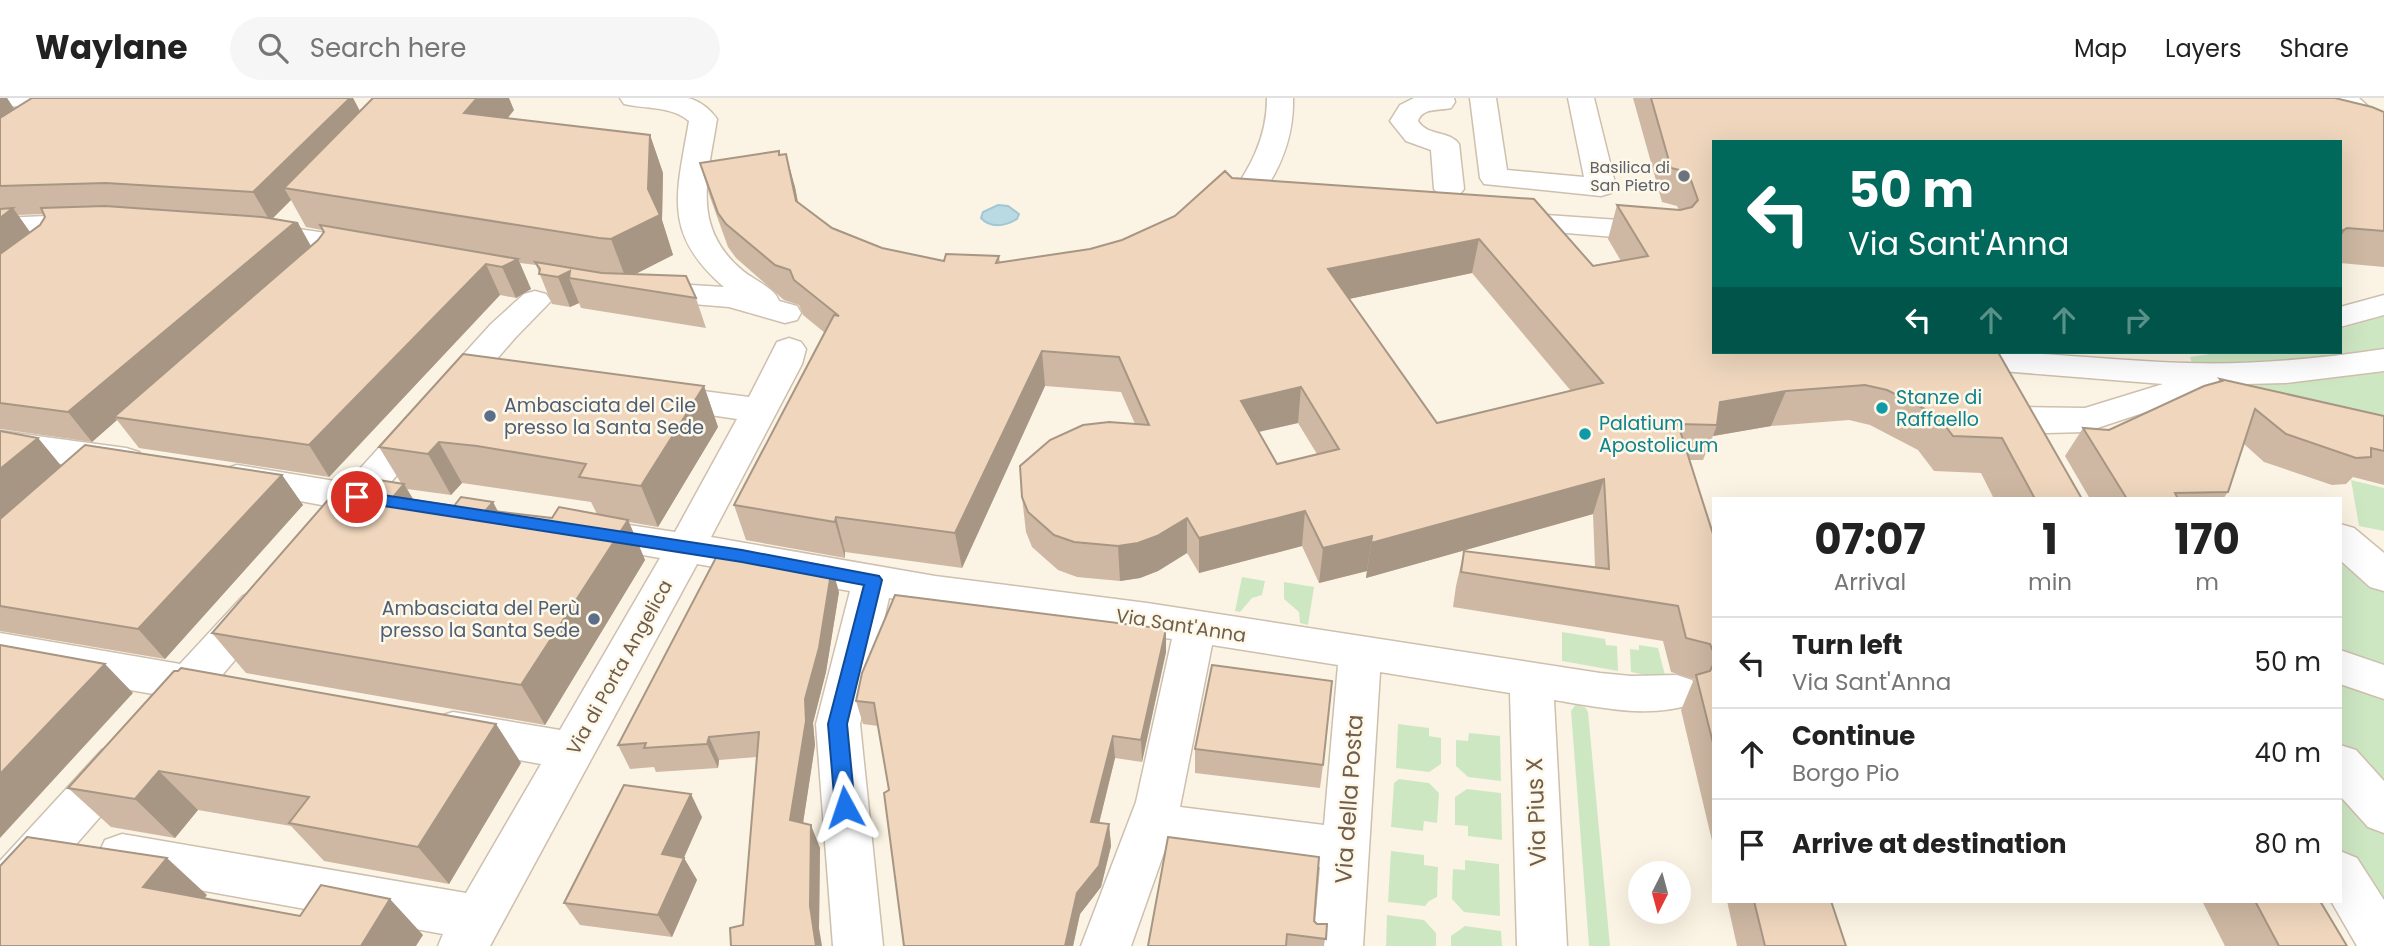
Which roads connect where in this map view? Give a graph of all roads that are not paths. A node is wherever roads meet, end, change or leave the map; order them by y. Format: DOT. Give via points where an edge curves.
graph roads {
  1 [pos="8,98"];
  2 [pos="633,98"];
  3 [pos="1280,98"];
  4 [pos="1441,98"];
  5 [pos="1483,98"];
  6 [pos="1581,98"];
  7 [pos="67,99"];
  8 [pos="2332,101"];
  9 [pos="104,102"];
  10 [pos="32,122"];
  11 [pos="2383,135"];
  12 [pos="1449,189"];
  13 [pos="1295,207"];
  14 [pos="302,211"];
  15 [pos="1664,213"];
  16 [pos="1476,219"];
  17 [pos="125,223"];
  18 [pos="0,227"];
  19 [pos="230,230"];
  20 [pos="279,234"];
  21 [pos="705,244"];
  22 [pos="396,253"];
  23 [pos="530,286"];
  24 [pos="2384,305"];
  25 [pos="2342,316"];
  26 [pos="790,333"];
  27 [pos="1995,356"];
  28 [pos="2384,359"];
  29 [pos="621,390"];
  30 [pos="2265,407"];
  31 [pos="759,410"];
  32 [pos="2018,419"];
  33 [pos="133,431"];
  34 [pos="0,443"];
  35 [pos="2038,454"];
  36 [pos="102,457"];
  37 [pos="156,466"];
  38 [pos="210,474"];
  39 [pos="65,490"];
  40 [pos="357,497"];
  41 [pos="414,506"];
  42 [pos="546,526"];
  43 [pos="686,547"];
  44 [pos="873,580"];
  45 [pos="1195,627"];
  46 [pos="0,650"];
  47 [pos="1360,653"];
  48 [pos="2342,668"];
  49 [pos="1531,679"];
  50 [pos="2384,682"];
  51 [pos="190,683"];
  52 [pos="1676,692"];
  53 [pos="249,694"];
  54 [pos="415,723"];
  55 [pos="572,751"];
  56 [pos="2342,766"];
  57 [pos="2384,813"];
  58 [pos="1151,824"];
  59 [pos="48,842"];
  60 [pos="1345,849"];
  61 [pos="2342,876"];
  62 [pos="0,896"];
  63 [pos="471,932"];
  64 [pos="2384,944"];
  65 [pos="858,946"];
  66 [pos="1106,946"];
  67 [pos="1338,946"];
  68 [pos="1542,946"];
  1 -- 7 [label="street"];
  2 -- 21 [label="street" via="678,103 703,118 691,208"];
  3 -- 13 [label="street" via="1273,149 1241,204"];
  4 -- 12 [label="street" via="1441,102 1412,108 1404,121 1414,134 1445,144"];
  5 -- 6 [label="street" via="1494,178 1601,187"];
  7 -- 9 [label="street"];
  7 -- 10 [label="street"];
  8 -- 11 [label="street"];
  14 -- 20 [label="street"];
  15 -- 16 [label="street" via="1670,232"];
  17 -- 18 [label="street" via="54,240"];
  19 -- 20 [label="street"];
  20 -- 22 [label="street" via="327,258"];
  21 -- 26 [label="street" via="732,280"];
  21 -- 26 [label="street" via="664,281 624,291 731,297"];
  23 -- 40 [label="street" via="503,331 490,371"];
  24 -- 25 [label="street"];
  26 -- 31 [label="street, Via di Porta Angelica" via="785,363"];
  27 -- 28 [label="street" via="2107,372 2196,374 2310,371"];
  27 -- 32 [label="street"];
  29 -- 31 [label="street"];
  30 -- 32 [label="street" via="2200,393 2170,392 2086,419"];
  31 -- 43 [label="street, Via di Porta Angelica"];
  32 -- 35 [label="street"];
  33 -- 36 [label="street"];
  34 -- 36 [label="street"];
  36 -- 37 [label="street"];
  36 -- 39 [label="street"];
  38 -- 40 [label="street"];
  40 -- 41 [label="street"];
  40 -- 51 [label="street"];
  42 -- 43 [label="street, Via Sant'Anna"];
  43 -- 44 [label="street, Via Sant'Anna"];
  43 -- 55 [label="street, Via di Porta Angelica"];
  44 -- 45 [label="street, Via Sant'Anna"];
  44 -- 65 [label="street" via="838,724"];
  45 -- 47 [label="street, Via Sant'Anna"];
  45 -- 58 [label="street"];
  46 -- 51 [label="street"];
  47 -- 49 [label="street, Via Sant'Anna"];
  47 -- 60 [label="street, Via della Posta"];
  48 -- 50 [label="street"];
  49 -- 52 [label="street, Via Sant'Anna" via="1631,694"];
  49 -- 68 [label="street, Via Pius X"];
  51 -- 53 [label="street"];
  51 -- 59 [label="street"];
  54 -- 55 [label="street"];
  55 -- 63 [label="street, Via di Porta Angelica"];
  56 -- 57 [label="street"];
  58 -- 60 [label="street"];
  58 -- 66 [label="street"];
  59 -- 62 [label="street"];
  59 -- 63 [label="street"];
  60 -- 67 [label="street, Via della Posta"];
  61 -- 64 [label="street"];
}
